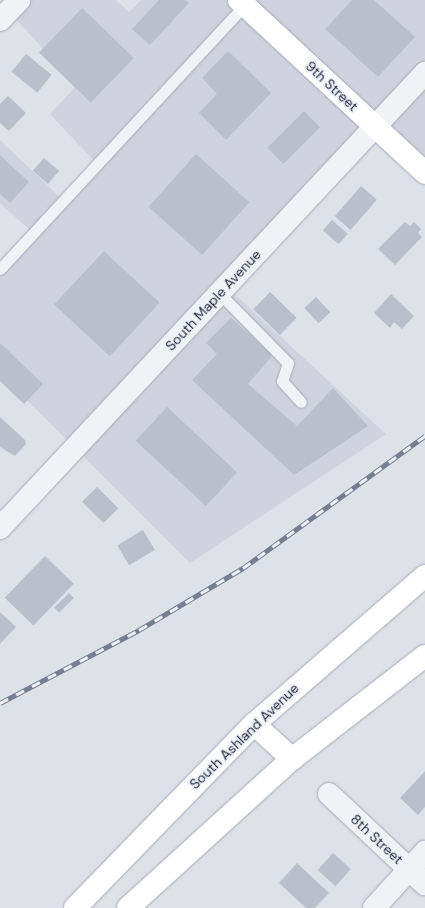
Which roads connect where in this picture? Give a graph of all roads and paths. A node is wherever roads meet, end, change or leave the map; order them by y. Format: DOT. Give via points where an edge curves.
graph roads {
  1 [pos="19,0"];
  2 [pos="244,2"];
  3 [pos="0,20"];
  4 [pos="425,73"];
  5 [pos="375,126"];
  6 [pos="425,173"];
  7 [pos="0,269"];
  8 [pos="219,294"];
  9 [pos="301,402"];
  10 [pos="4,515"];
  11 [pos="425,576"];
  12 [pos="425,656"];
  13 [pos="254,724"];
  14 [pos="292,759"];
  15 [pos="329,794"];
  16 [pos="425,852"];
  17 [pos="417,877"];
  18 [pos="75,908"];
  19 [pos="128,908"];
  20 [pos="374,908"];
  1 -- 3 [label="street"];
  2 -- 5 [label="main road, 9th Street"];
  2 -- 7 [label="lane"];
  4 -- 5 [label="street, South Maple Avenue"];
  5 -- 6 [label="main road, 9th Street"];
  5 -- 8 [label="street, South Maple Avenue"];
  8 -- 9 [label="lane" via="288,363 282,381"];
  8 -- 10 [label="street, South Maple Avenue"];
  11 -- 13 [label="main road, South Ashland Avenue"];
  12 -- 14 [label="main road"];
  13 -- 14 [label="main road"];
  13 -- 18 [label="main road, South Ashland Avenue"];
  14 -- 19 [label="main road"];
  15 -- 17 [label="street, 8th Street"];
  16 -- 17 [label="street"];
  17 -- 20 [label="street"];
}
